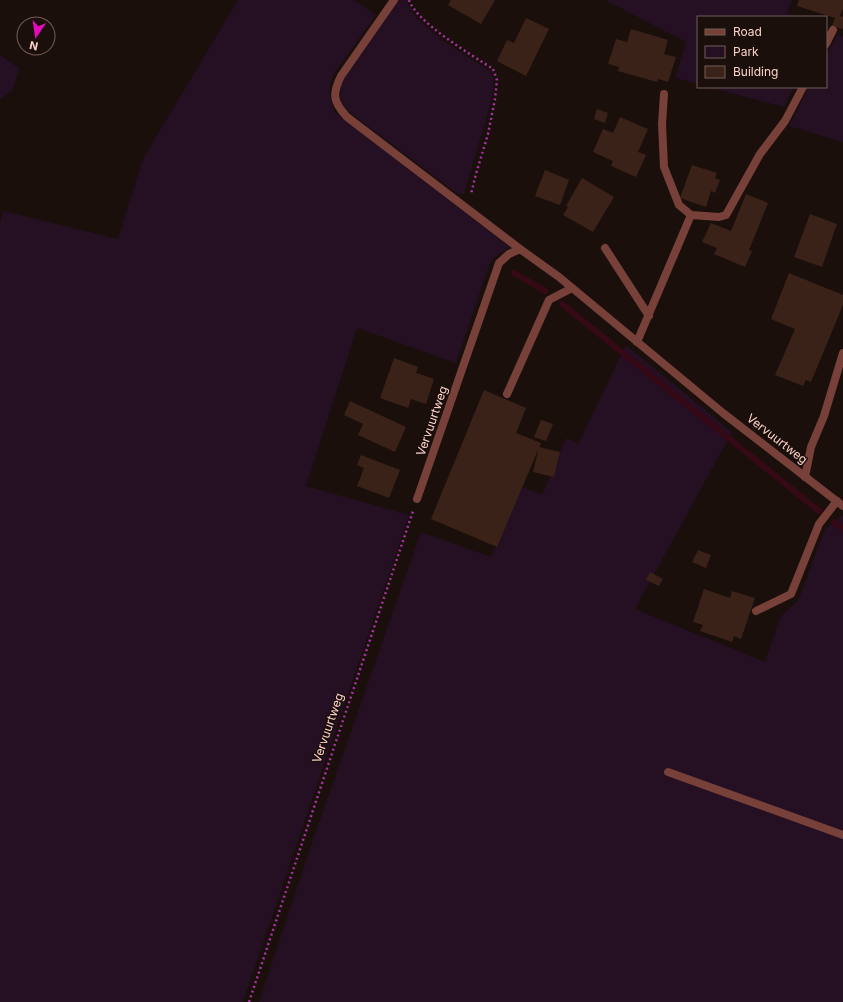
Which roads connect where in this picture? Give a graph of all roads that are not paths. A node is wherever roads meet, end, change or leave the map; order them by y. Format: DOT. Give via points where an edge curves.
graph roads {
  1 [pos="394,0"];
  2 [pos="833,30"];
  3 [pos="827,42"];
  4 [pos="802,88"];
  5 [pos="664,94"];
  6 [pos="691,215"];
  7 [pos="605,248"];
  8 [pos="520,249"];
  9 [pos="572,288"];
  10 [pos="649,316"];
  11 [pos="637,342"];
  12 [pos="843,353"];
  13 [pos="507,394"];
  14 [pos="805,477"];
  15 [pos="417,499"];
  16 [pos="840,504"];
  17 [pos="756,611"];
  18 [pos="668,772"];
  19 [pos="843,836"];
  1 -- 8 [label="street" via="336,84 334,94 339,109"];
  2 -- 3 [label="street"];
  4 -- 6 [label="street" via="786,121 760,154 726,215"];
  5 -- 6 [label="street" via="664,166 679,205"];
  6 -- 10 [label="street"];
  7 -- 10 [label="street"];
  8 -- 9 [label="street, Vervuurtweg"];
  8 -- 15 [label="street, Vervuurtweg" via="499,263"];
  9 -- 11 [label="street, Vervuurtweg"];
  9 -- 13 [label="street" via="549,300"];
  10 -- 11 [label="street"];
  11 -- 14 [label="street, Vervuurtweg"];
  12 -- 14 [label="street" via="824,416 811,447"];
  14 -- 16 [label="street, Vervuurtweg"];
  16 -- 17 [label="street" via="819,524 791,594"];
  18 -- 19 [label="street"];
}
